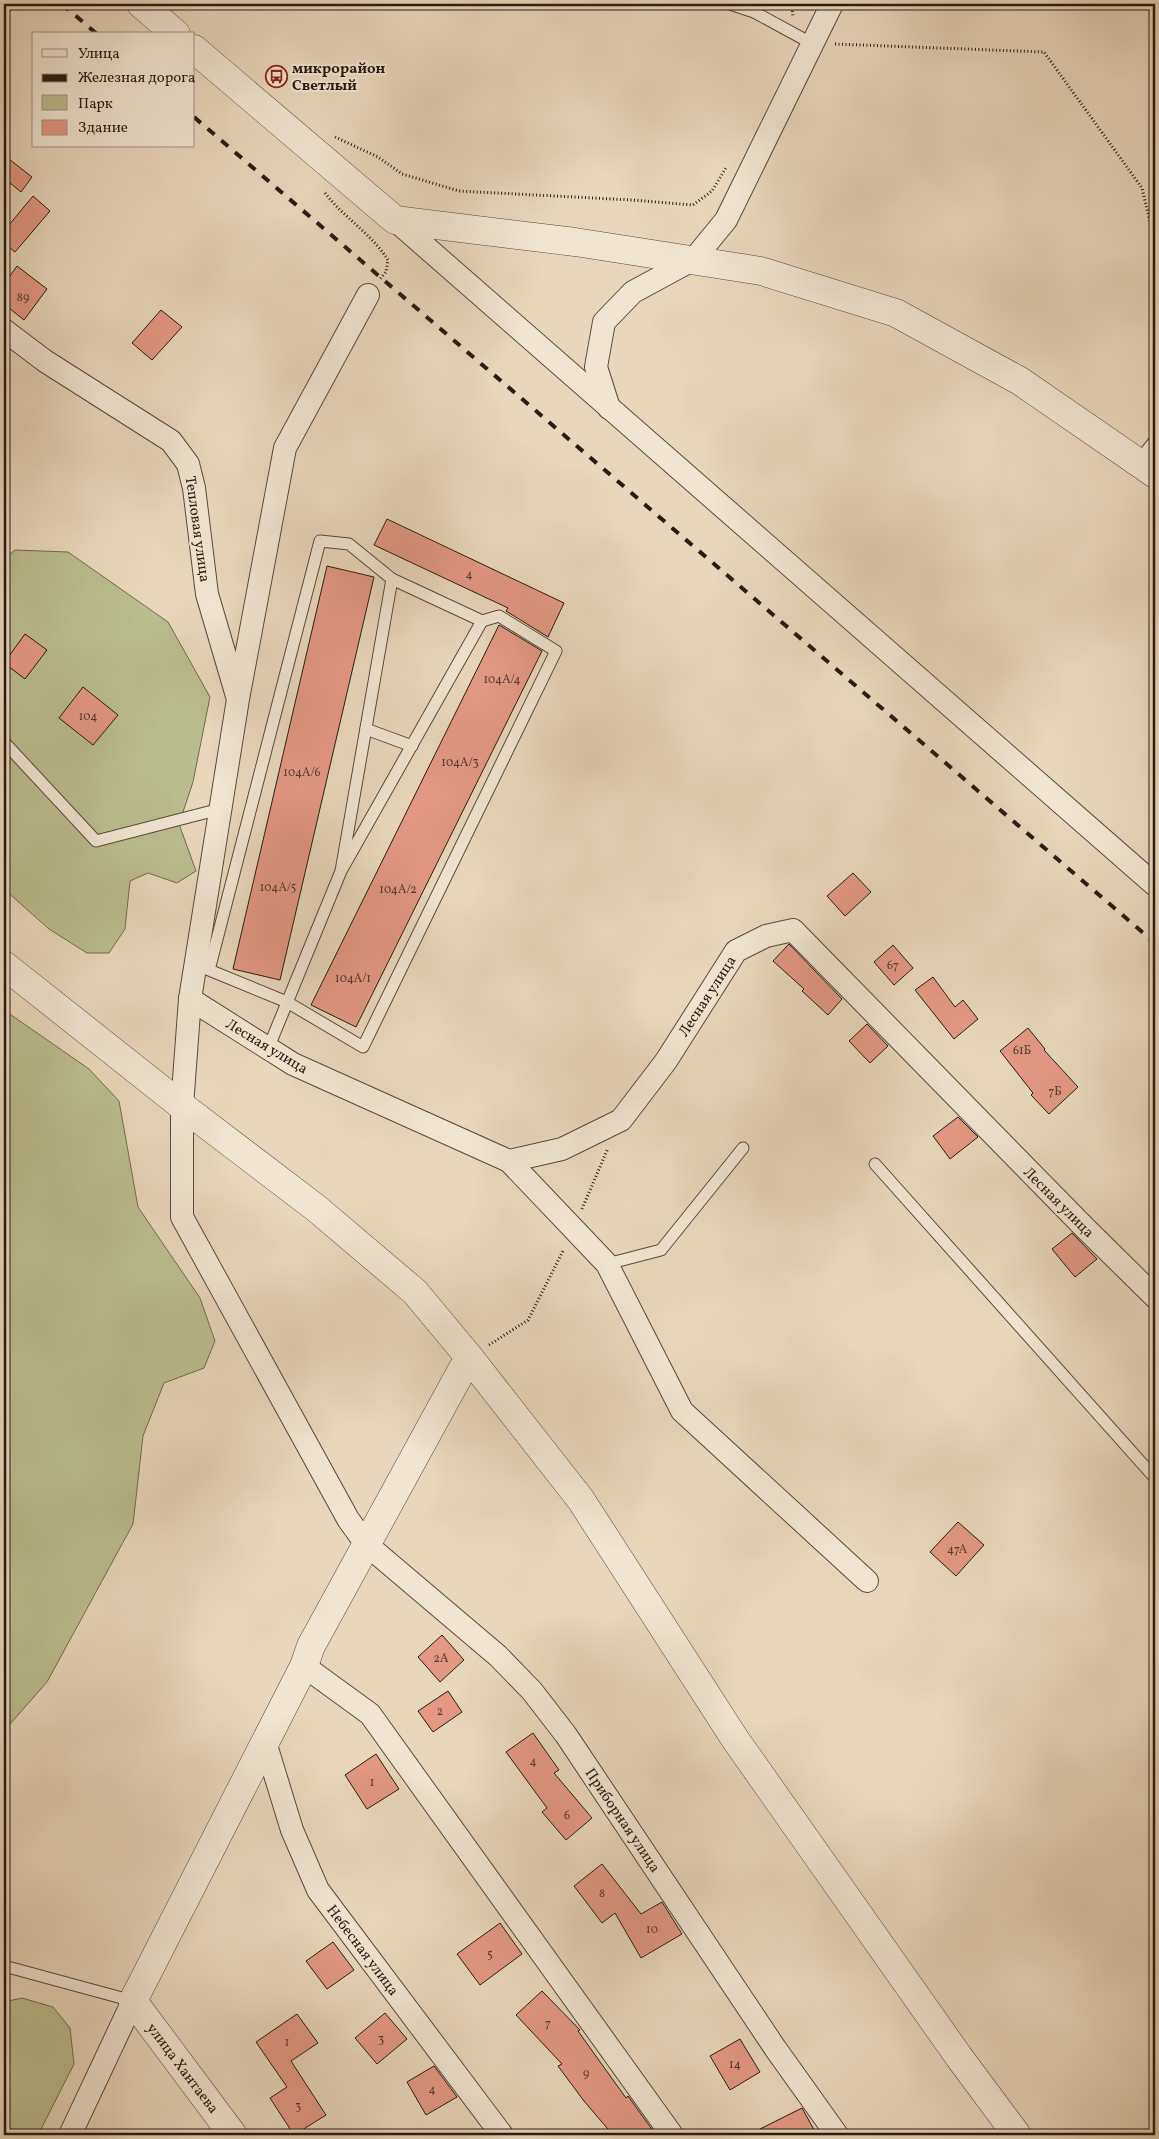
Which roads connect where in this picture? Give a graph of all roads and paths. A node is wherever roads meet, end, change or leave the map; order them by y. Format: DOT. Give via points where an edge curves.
graph roads {
  1 [pos="141,4"];
  2 [pos="730,4"];
  3 [pos="793,4"];
  4 [pos="832,4"];
  5 [pos="757,8"];
  6 [pos="174,32"];
  7 [pos="804,40"];
  8 [pos="195,50"];
  9 [pos="334,136"];
  10 [pos="732,159"];
  11 [pos="323,190"];
  12 [pos="395,220"];
  13 [pos="1155,244"];
  14 [pos="694,260"];
  15 [pos="368,295"];
  16 [pos="4,330"];
  17 [pos="609,408"];
  18 [pos="1155,440"];
  19 [pos="1146,468"];
  20 [pos="392,579"];
  21 [pos="482,621"];
  22 [pos="238,699"];
  23 [pos="366,729"];
  24 [pos="4,742"];
  25 [pos="412,746"];
  26 [pos="220,809"];
  27 [pos="342,871"];
  28 [pos="1155,885"];
  29 [pos="4,965"];
  30 [pos="190,999"];
  31 [pos="287,1002"];
  32 [pos="268,1049"];
  33 [pos="182,1106"];
  34 [pos="621,1120"];
  35 [pos="742,1148"];
  36 [pos="509,1161"];
  37 [pos="875,1164"];
  38 [pos="574,1229"];
  39 [pos="607,1264"];
  40 [pos="1155,1297"];
  41 [pos="469,1357"];
  42 [pos="1155,1478"];
  43 [pos="366,1544"];
  44 [pos="866,1581"];
  45 [pos="304,1666"];
  46 [pos="265,1742"];
  47 [pos="4,1966"];
  48 [pos="133,2001"];
  49 [pos="70,2135"];
  50 [pos="233,2135"];
  51 [pos="502,2135"];
  52 [pos="672,2135"];
  53 [pos="836,2135"];
  54 [pos="1017,2135"];
  1 -- 6 [label="street"];
  2 -- 5 [label="lane"];
  3 -- 7 [label="path"];
  4 -- 7 [label="street"];
  5 -- 7 [label="lane"];
  7 -- 13 [label="path" via="1044,52 1142,188"];
  7 -- 14 [label="street" via="726,220"];
  8 -- 12 [label="street"];
  9 -- 10 [label="path" via="378,157 402,174 459,191 693,206 712,191"];
  11 -- 15 [label="path" via="339,211 368,234 388,260 386,272"];
  12 -- 14 [label="street"];
  12 -- 17 [label="street"];
  14 -- 17 [label="street" via="633,292 604,322 596,367"];
  14 -- 19 [label="street" via="761,271 896,313 1020,380"];
  15 -- 22 [label="street, Приборная улица" via="285,448"];
  16 -- 22 [label="street, Тепловая улица" via="46,361 172,441 188,464 207,594"];
  17 -- 28 [label="street"];
  18 -- 19 [label="lane"];
  20 -- 21 [label="lane"];
  20 -- 23 [label="lane"];
  20 -- 31 [label="lane" via="349,544 320,541 209,970"];
  21 -- 25 [label="lane"];
  21 -- 31 [label="lane" via="499,616 556,651 363,1047"];
  22 -- 26 [label="street, Приборная улица"];
  23 -- 25 [label="lane"];
  23 -- 27 [label="lane"];
  24 -- 26 [label="lane" via="96,841"];
  25 -- 27 [label="lane"];
  26 -- 30 [label="street, Приборная улица"];
  27 -- 31 [label="lane"];
  29 -- 33 [label="street"];
  30 -- 32 [label="street, Лесная улица"];
  30 -- 33 [label="street, Приборная улица"];
  31 -- 32 [label="lane"];
  32 -- 36 [label="street, Лесная улица" via="292,1064"];
  33 -- 41 [label="street" via="316,1208 415,1292"];
  33 -- 43 [label="street, Приборная улица" via="182,1217 348,1519"];
  34 -- 36 [label="street, Лесная улица" via="562,1149"];
  34 -- 38 [label="path"];
  34 -- 40 [label="street, Лесная улица" via="666,1061 736,950 766,936 793,930"];
  35 -- 39 [label="lane" via="661,1250"];
  36 -- 38 [label="street"];
  37 -- 42 [label="lane"];
  38 -- 39 [label="street"];
  38 -- 41 [label="path" via="528,1320"];
  39 -- 44 [label="street" via="682,1411"];
  41 -- 43 [label="street"];
  41 -- 54 [label="street" via="581,1500 735,1739"];
  43 -- 45 [label="street" via="311,1646"];
  43 -- 53 [label="street, Приборная улица" via="498,1656 532,1691 566,1735"];
  45 -- 46 [label="street"];
  45 -- 52 [label="street" via="370,1714"];
  46 -- 48 [label="street"];
  46 -- 51 [label="street, Небесная улица" via="292,1830 318,1890"];
  47 -- 48 [label="lane"];
  48 -- 49 [label="street"];
  48 -- 50 [label="street, улица Хантаева"];
}
